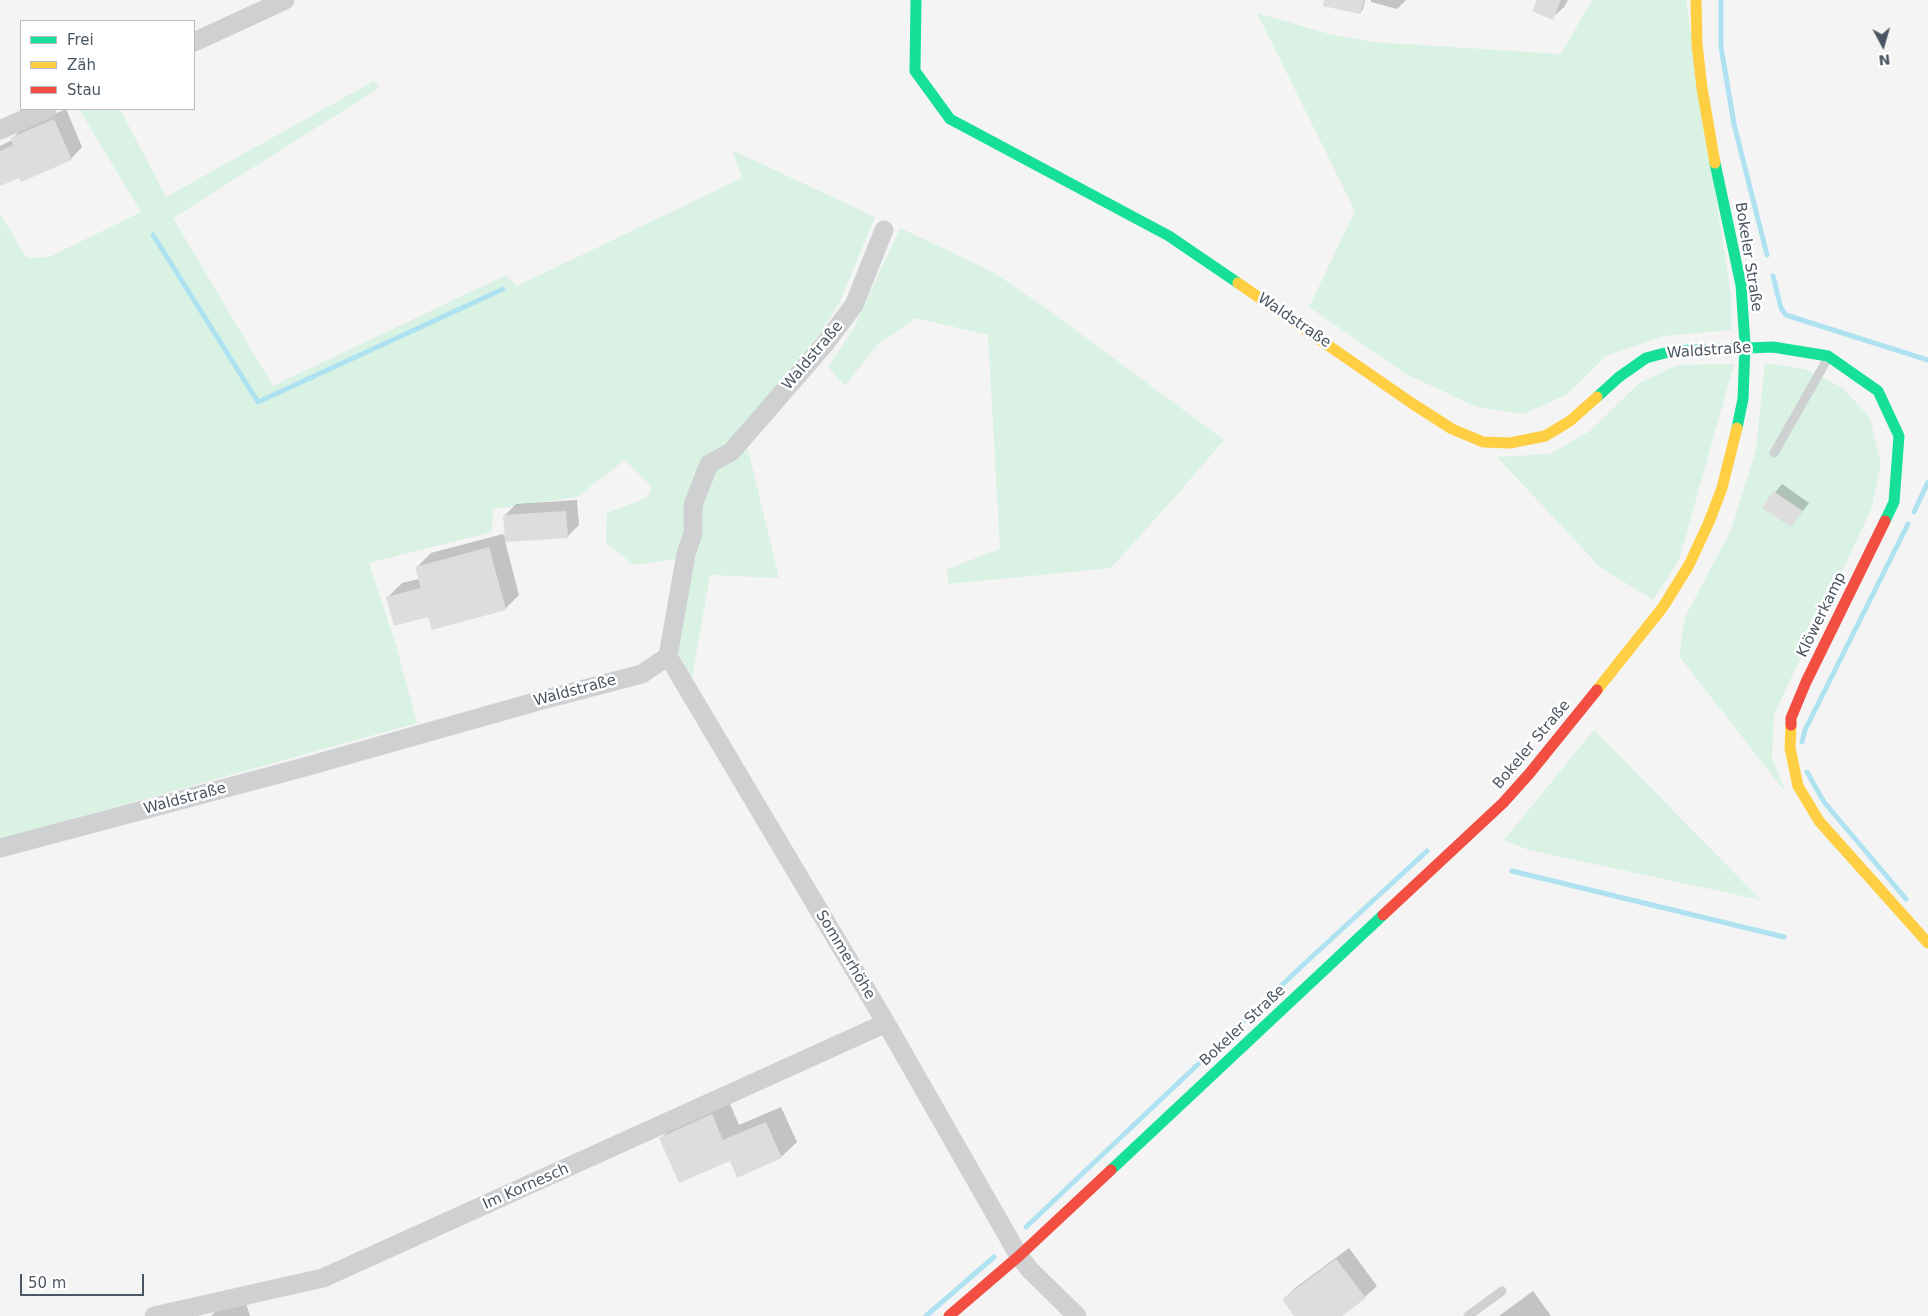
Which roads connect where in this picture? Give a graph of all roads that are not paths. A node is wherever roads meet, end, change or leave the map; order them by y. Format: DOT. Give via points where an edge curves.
graph roads {
  1 [pos="285,0"];
  2 [pos="916,0"];
  3 [pos="1696,0"];
  4 [pos="195,42"];
  5 [pos="45,110"];
  6 [pos="0,130"];
  7 [pos="884,230"];
  8 [pos="1745,348"];
  9 [pos="1759,348"];
  10 [pos="1828,356"];
  11 [pos="1774,453"];
  12 [pos="668,656"];
  13 [pos="0,848"];
  14 [pos="1928,943"];
  15 [pos="886,1023"];
  16 [pos="1019,1256"];
  17 [pos="1502,1291"];
  18 [pos="154,1316"];
  19 [pos="949,1316"];
  20 [pos="1078,1316"];
  21 [pos="1468,1316"];
  1 -- 4 [label="street"];
  2 -- 8 [label="street, Waldstraße" via="915,71 950,119 1169,236 1452,429 1483,442 1510,443 1545,436 1570,421 1619,377 1646,358 1672,351"];
  3 -- 8 [label="street, Bokeler Straße" via="1702,88 1741,286"];
  5 -- 6 [label="street"];
  7 -- 12 [label="street, Waldstraße" via="854,305 824,345 731,452 710,464 693,506 693,534 686,554"];
  8 -- 9 [label="street, Waldstraße"];
  8 -- 16 [label="street, Bokeler Straße" via="1743,399 1722,488 1689,565 1663,607 1503,803"];
  9 -- 10 [label="street, Klöwerkamp" via="1773,347"];
  10 -- 11 [label="lane"];
  10 -- 14 [label="street, Klöwerkamp" via="1878,392 1899,436 1894,502 1806,682 1791,718 1790,748 1798,786 1820,821"];
  12 -- 13 [label="street, Waldstraße" via="642,674"];
  12 -- 15 [label="street, Sommerhöhe"];
  15 -- 16 [label="street, Sommerhöhe"];
  15 -- 18 [label="street, Im Kornesch" via="323,1278"];
  16 -- 19 [label="street, Bokeler Straße"];
  16 -- 20 [label="street, Sommerhöhe"];
  17 -- 21 [label="lane"];
}
